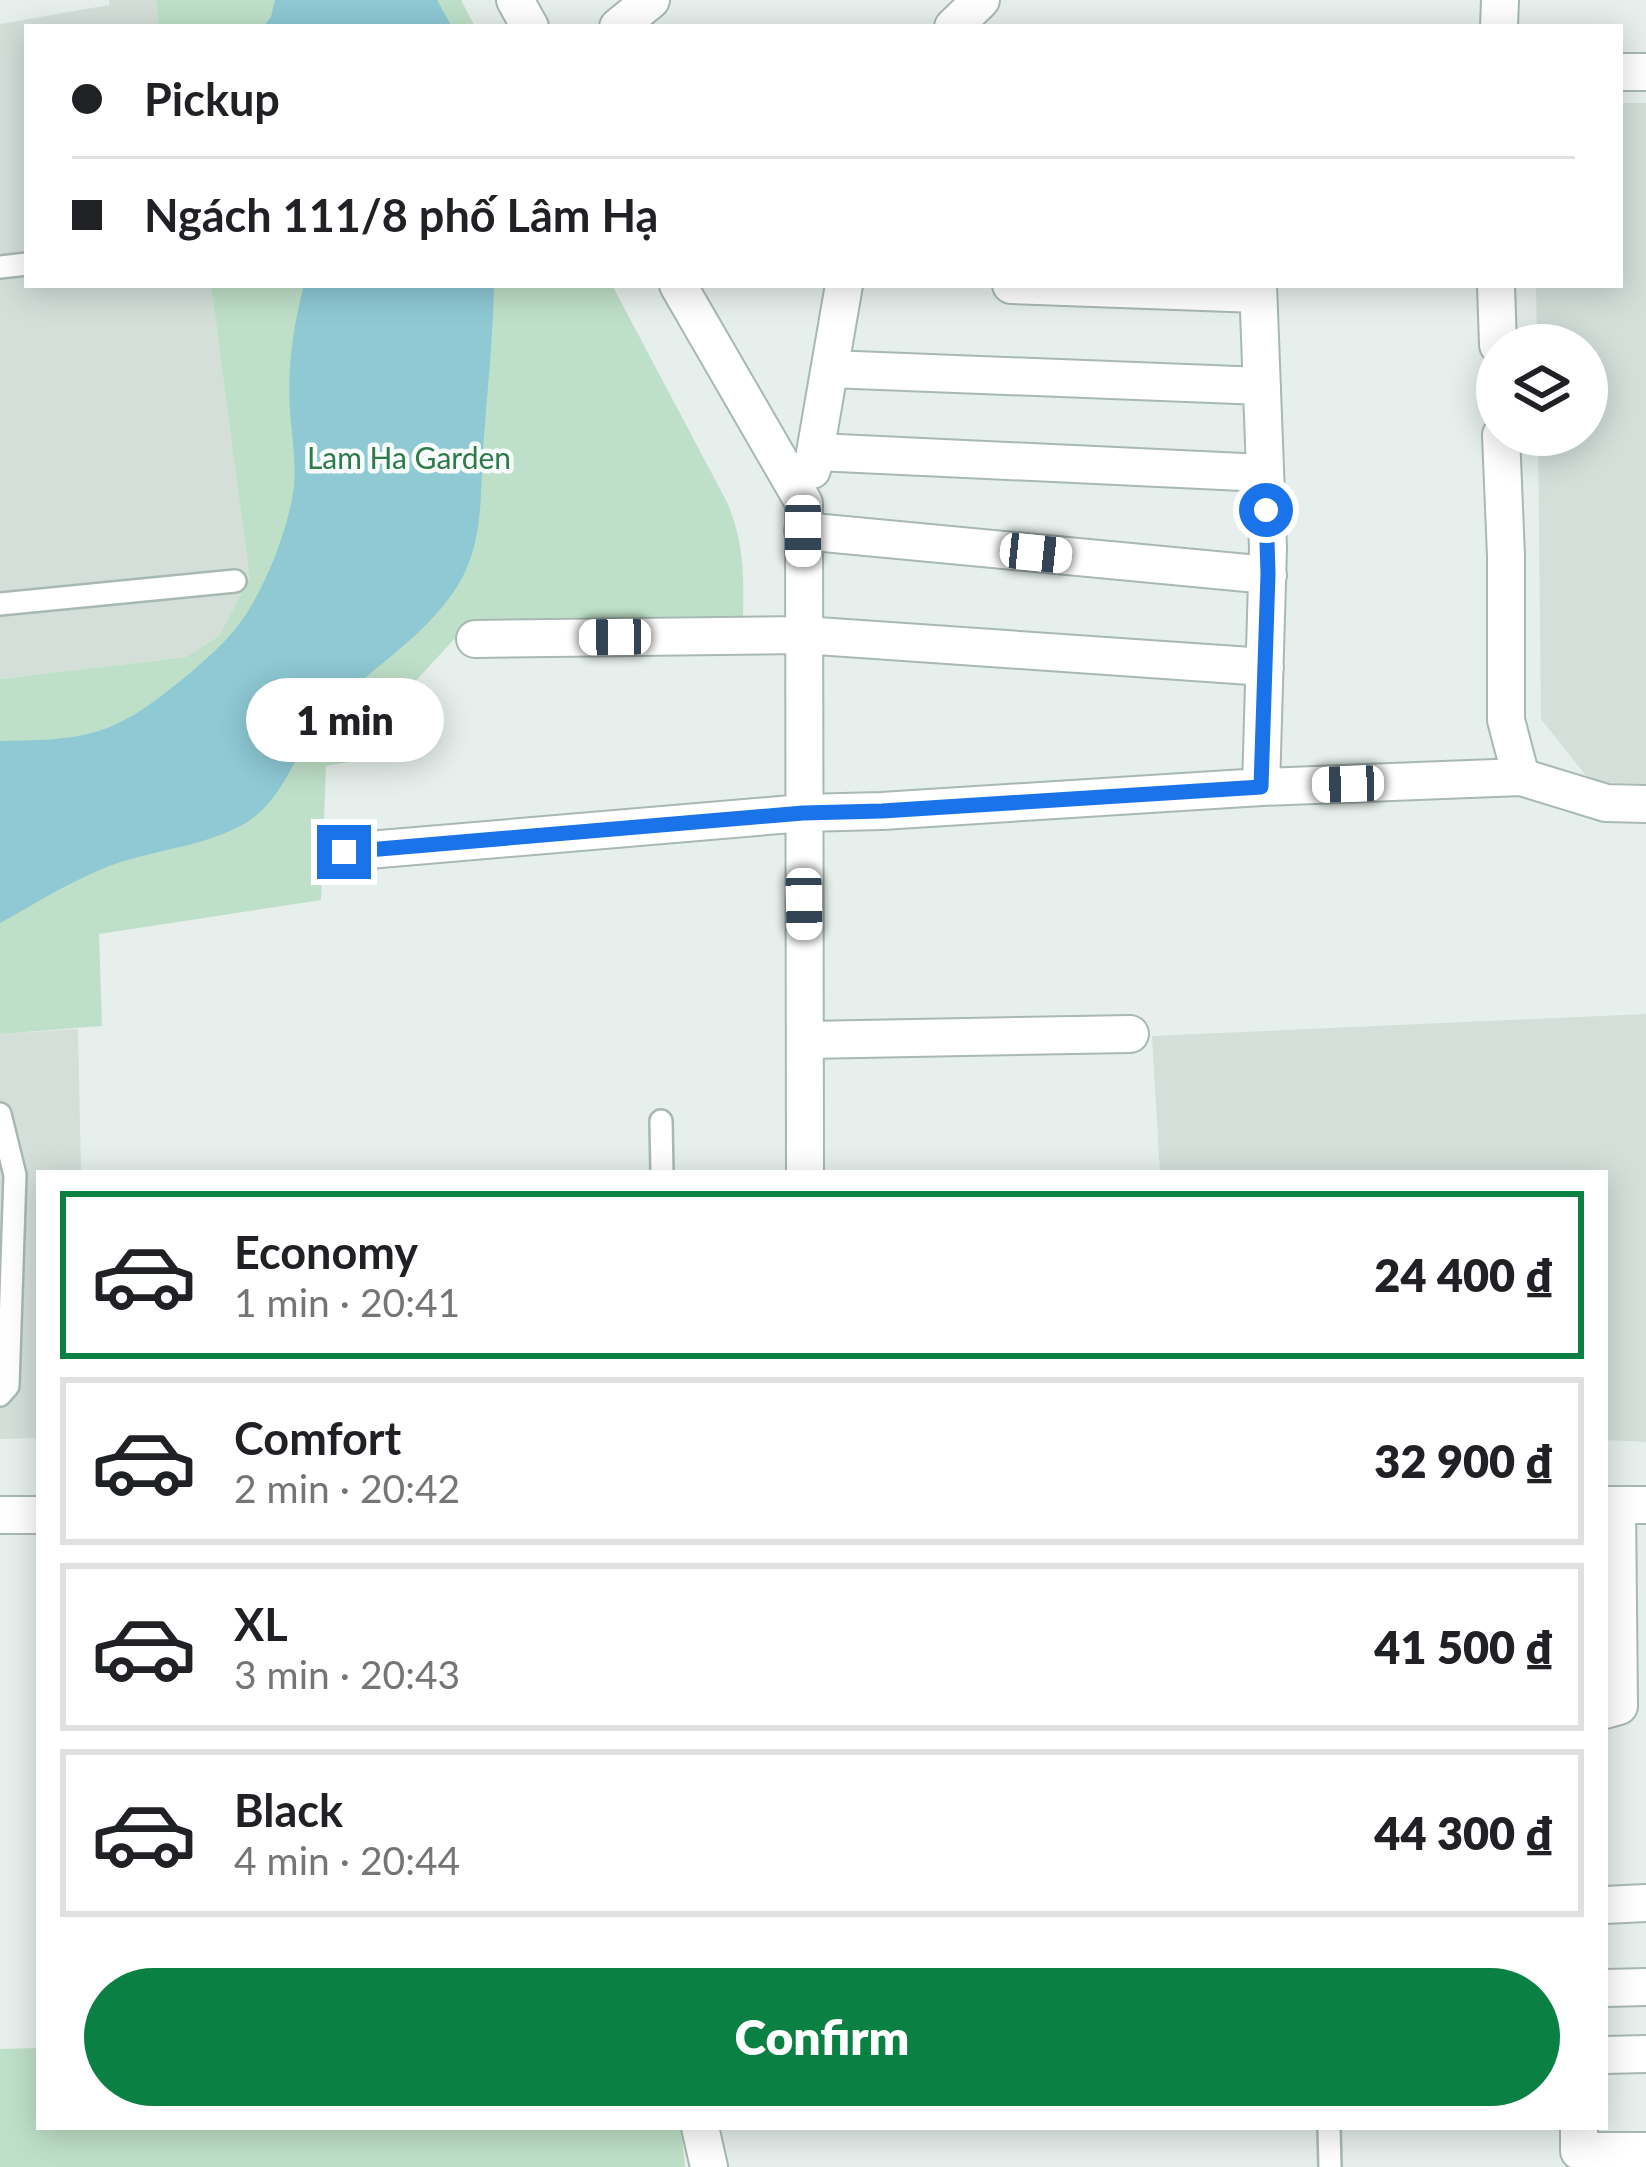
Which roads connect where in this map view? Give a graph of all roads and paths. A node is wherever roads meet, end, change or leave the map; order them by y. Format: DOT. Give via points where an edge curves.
graph roads {
  1 [pos="651,0"];
  2 [pos="930,0"];
  3 [pos="981,0"];
  4 [pos="622,24"];
  5 [pos="950,24"];
  6 [pos="956,24"];
  7 [pos="680,288"];
  8 [pos="844,288"];
  9 [pos="1196,288"];
  10 [pos="1496,288"];
  11 [pos="1258,289"];
  12 [pos="1497,324"];
  13 [pos="830,369"];
  14 [pos="1262,386"];
  15 [pos="817,452"];
  16 [pos="1503,456"];
  17 [pos="1264,473"];
  18 [pos="803,517"];
  19 [pos="1268,574"];
  20 [pos="235,581"];
  21 [pos="0,604"];
  22 [pos="803,635"];
  23 [pos="475,639"];
  24 [pos="1265,668"];
  25 [pos="1521,778"];
  26 [pos="1261,787"];
  27 [pos="1646,804"];
  28 [pos="803,813"];
  29 [pos="344,852"];
  30 [pos="1130,1034"];
  31 [pos="807,1040"];
  32 [pos="0,1114"];
  33 [pos="661,1121"];
  34 [pos="662,1170"];
  35 [pos="805,1170"];
  36 [pos="0,1395"];
  37 [pos="1623,1505"];
  38 [pos="0,1515"];
  39 [pos="36,1515"];
  40 [pos="1608,1709"];
  41 [pos="1646,1903"];
  42 [pos="1608,1905"];
  43 [pos="1646,1987"];
  44 [pos="1608,1988"];
  45 [pos="1646,2054"];
  46 [pos="1608,2055"];
  47 [pos="701,2130"];
  48 [pos="1329,2130"];
  49 [pos="1579,2130"];
  50 [pos="1646,2151"];
  51 [pos="709,2167"];
  52 [pos="1330,2167"];
  1 -- 4 [label="street"];
  2 -- 5 [label="street"];
  3 -- 6 [label="street"];
  7 -- 18 [label="street"];
  8 -- 13 [label="street"];
  9 -- 11 [label="street"];
  10 -- 12 [label="street"];
  11 -- 14 [label="street"];
  13 -- 14 [label="street"];
  13 -- 15 [label="street"];
  14 -- 17 [label="street"];
  15 -- 17 [label="street"];
  15 -- 18 [label="street"];
  16 -- 25 [label="street" via="1506,720"];
  17 -- 19 [label="street"];
  18 -- 19 [label="street"];
  18 -- 22 [label="street"];
  19 -- 24 [label="street"];
  20 -- 21 [label="lane"];
  22 -- 23 [label="street"];
  22 -- 24 [label="street"];
  22 -- 28 [label="street"];
  24 -- 26 [label="street"];
  25 -- 26 [label="street"];
  25 -- 27 [label="street" via="1606,803"];
  26 -- 28 [label="street"];
  28 -- 29 [label="street"];
  28 -- 31 [label="street"];
  30 -- 31 [label="street"];
  31 -- 35 [label="street"];
  32 -- 36 [label="lane" via="15,1174 8,1386"];
  33 -- 34 [label="lane"];
  37 -- 40 [label="street" via="1619,1706"];
  38 -- 39 [label="street"];
  41 -- 42 [label="street"];
  43 -- 44 [label="street"];
  45 -- 46 [label="street"];
  47 -- 51 [label="street"];
  48 -- 52 [label="lane"];
  49 -- 50 [label="street" via="1579,2151"];
}
